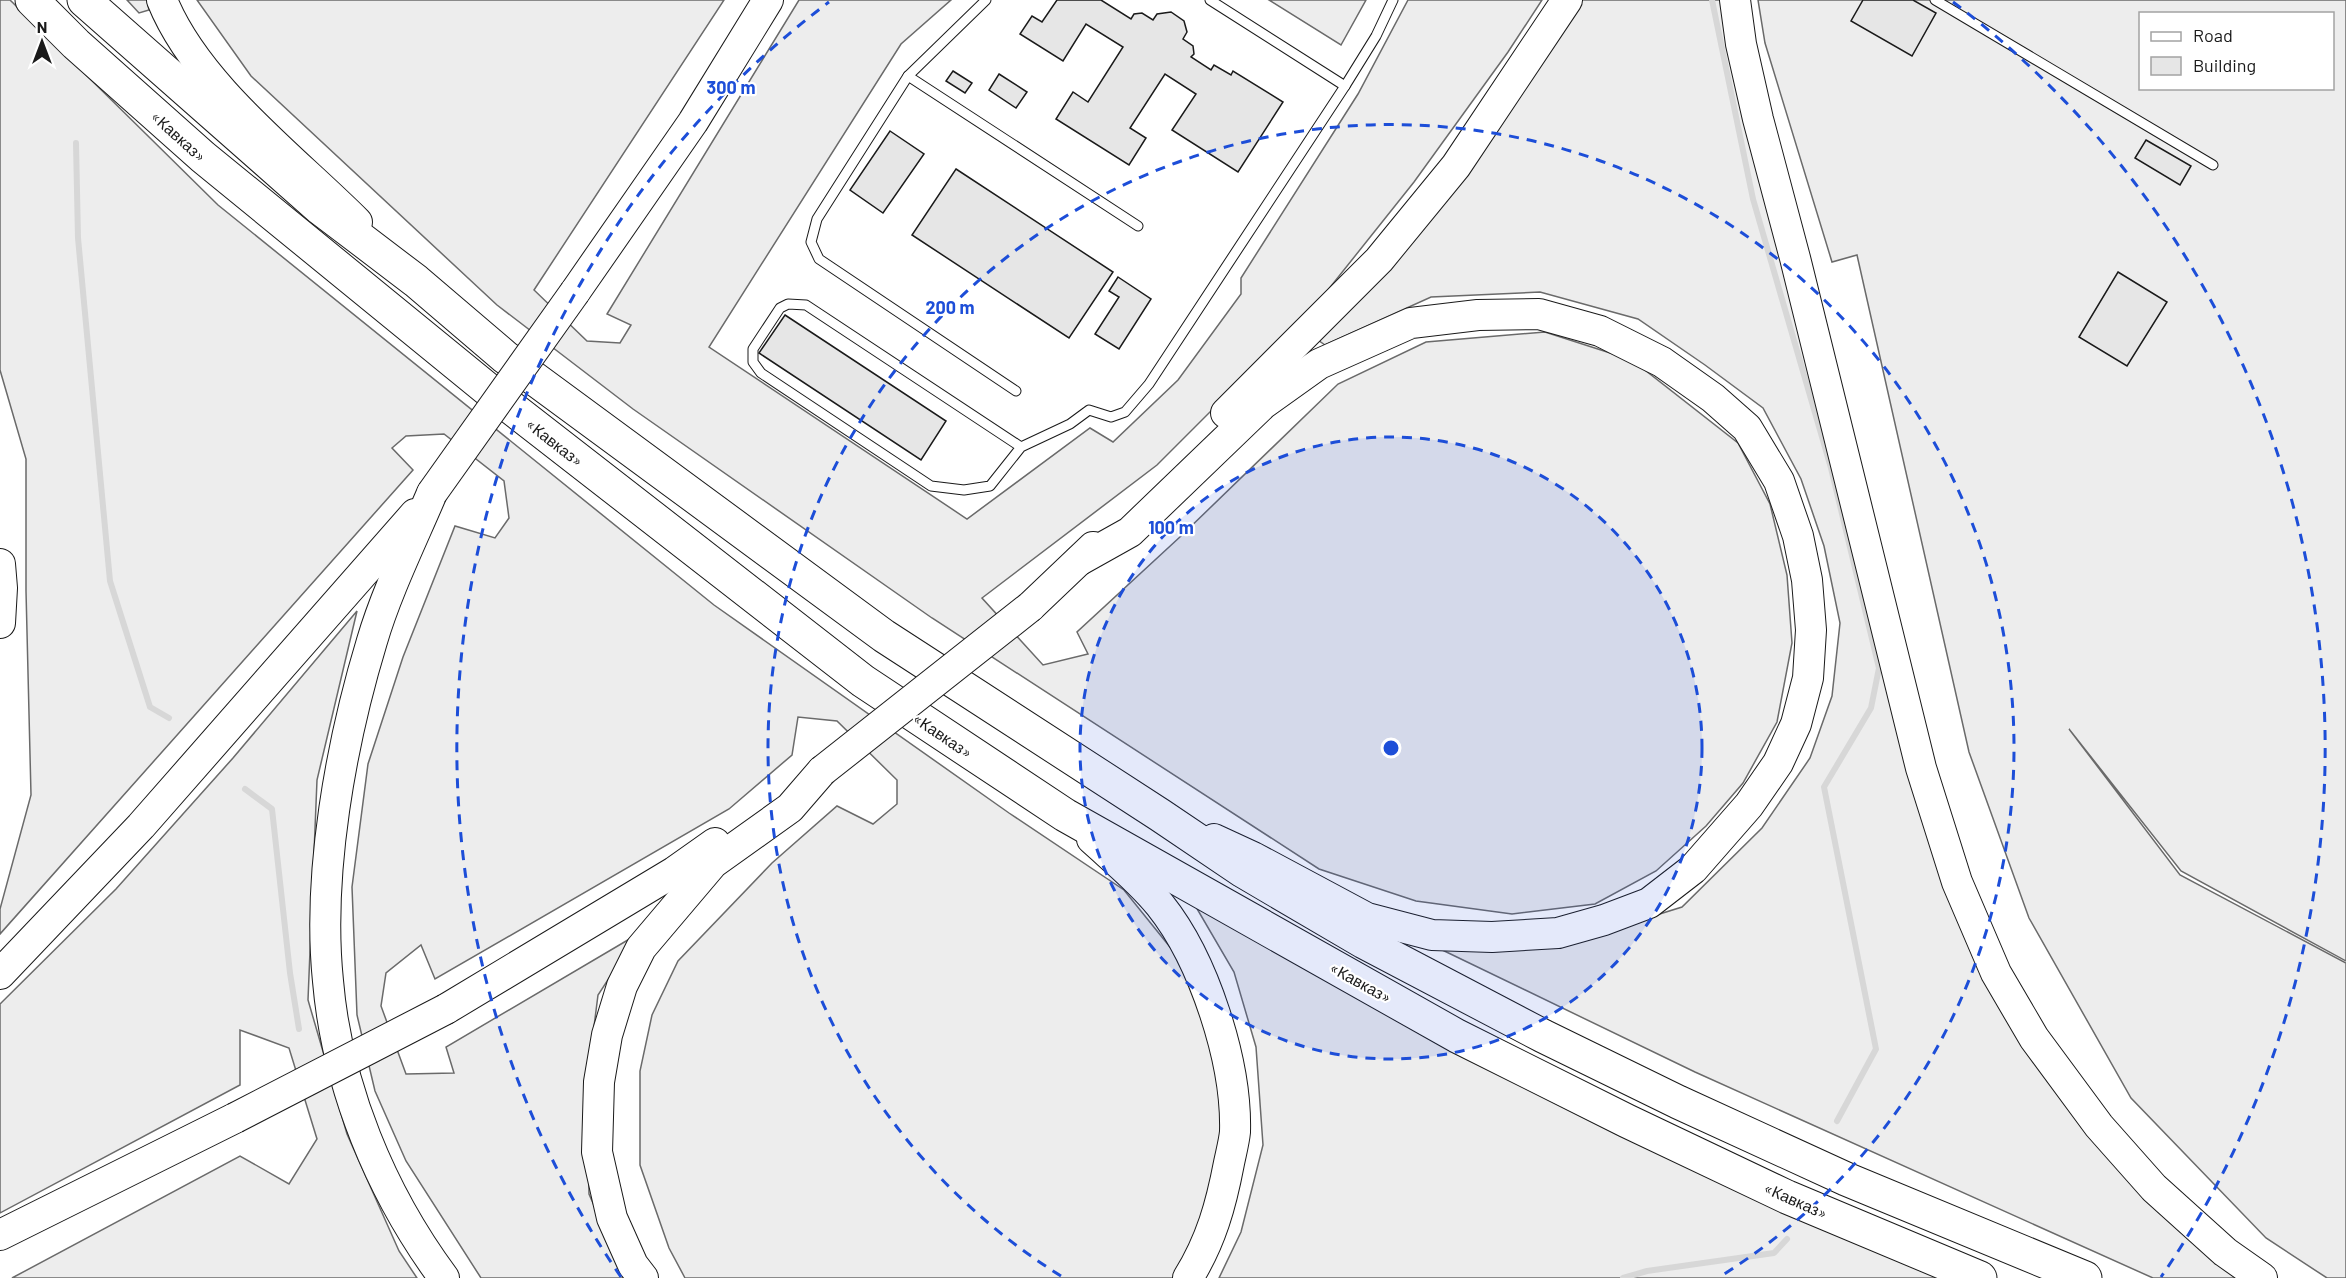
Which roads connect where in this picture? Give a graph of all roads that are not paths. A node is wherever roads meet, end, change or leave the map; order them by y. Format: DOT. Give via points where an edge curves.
graph roads {
  1 [pos="32,0"];
  2 [pos="84,0"];
  3 [pos="162,0"];
  4 [pos="748,0"];
  5 [pos="768,0"];
  6 [pos="986,0"];
  7 [pos="1210,0"];
  8 [pos="1393,0"];
  9 [pos="1567,0"];
  10 [pos="1735,0"];
  11 [pos="1935,0"];
  12 [pos="725,69"];
  13 [pos="908,76"];
  14 [pos="1345,86"];
  15 [pos="2213,165"];
  16 [pos="1138,226"];
  17 [pos="416,281"];
  18 [pos="1016,391"];
  19 [pos="1021,447"];
  20 [pos="432,494"];
  21 [pos="1080,560"];
  22 [pos="0,564"];
  23 [pos="0,623"];
  24 [pos="822,771"];
  25 [pos="1065,815"];
  26 [pos="1160,815"];
  27 [pos="0,974"];
  28 [pos="0,1234"];
  29 [pos="444,1278"];
  30 [pos="643,1278"];
  31 [pos="1188,1278"];
  32 [pos="1980,1278"];
  33 [pos="2085,1278"];
  34 [pos="2262,1278"];
  1 -- 25 [label="highway, «Кавказ»" via="203,158 486,388 862,681"];
  2 -- 17 [label="highway" via="320,208"];
  3 -- 17 [label="main road" via="183,42 227,97"];
  4 -- 12 [label="main road"];
  5 -- 12 [label="main road"];
  6 -- 13 [label="lane"];
  7 -- 14 [label="lane"];
  8 -- 14 [label="lane"];
  9 -- 21 [label="main road" via="1456,166 1379,260"];
  10 -- 34 [label="main road" via="1758,119 1921,768 1957,882 1996,974 2034,1038 2099,1126 2154,1188 2225,1252"];
  11 -- 15 [label="lane"];
  12 -- 20 [label="main road, bridge" via="693,122"];
  13 -- 16 [label="lane"];
  13 -- 18 [label="lane" via="817,219 812,242 819,259"];
  14 -- 19 [label="lane" via="1149,384 1125,412 1111,417 1089,410 1070,424"];
  17 -- 26 [label="highway" via="505,357 884,636"];
  19 -- 19 [label="lane" via="990,486 964,490 932,486 761,373 753,362 753,349 780,308 788,304 806,305"];
  20 -- 27 [label="main road" via="141,826"];
  20 -- 29 [label="main road" via="372,638 350,722 334,810 326,926 327,980 335,1030 357,1116 420,1246"];
  21 -- 24 [label="main road, bridge" via="1030,607"];
  21 -- 26 [label="main road" via="1130,532 1263,404 1319,364 1411,322 1478,315 1539,314 1600,331 1662,362 1747,428 1779,481 1798,536 1811,630 1808,678 1796,724 1778,763 1749,805 1693,869 1649,903 1604,921 1558,933 1492,938 1432,935 1367,918 1252,857"];
  22 -- 23 [label="main road"];
  24 -- 28 [label="main road, bridge" via="674,872 446,1009"];
  24 -- 30 [label="main road" via="790,808 713,863 641,948 622,986 607,1035 599,1082 597,1152 612,1218"];
  25 -- 31 [label="main road" via="1160,905 1190,951 1214,1011 1230,1072 1235,1132 1221,1205"];
  25 -- 32 [label="highway, «Кавказ»" via="1467,1041 1787,1197"];
  26 -- 33 [label="highway" via="1243,871 1354,936 1543,1036 1846,1179"];
}
